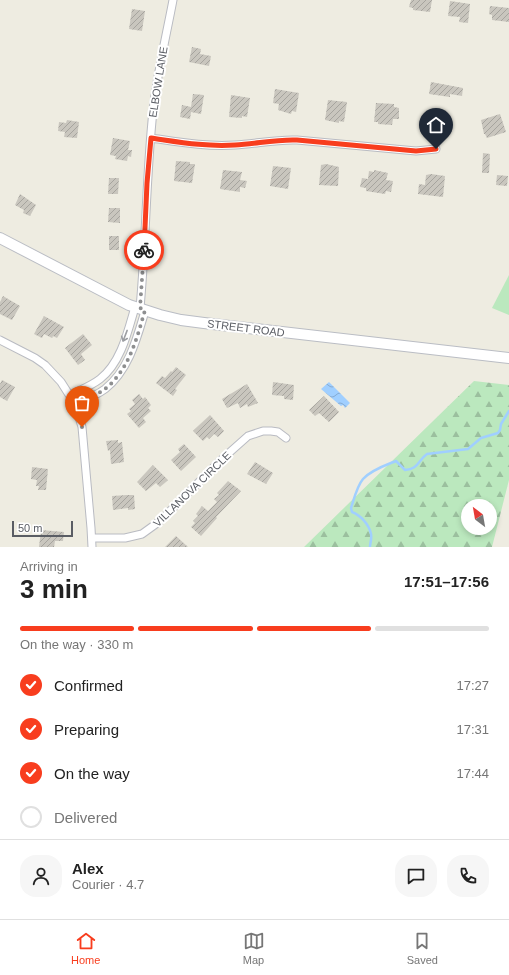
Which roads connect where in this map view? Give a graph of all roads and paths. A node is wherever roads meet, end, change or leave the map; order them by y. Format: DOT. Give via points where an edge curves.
graph roads {
  1 [pos="173,0"];
  2 [pos="151,138"];
  3 [pos="436,149"];
  4 [pos="0,238"];
  5 [pos="140,309"];
  6 [pos="0,340"];
  7 [pos="509,358"];
  8 [pos="70,395"];
  9 [pos="76,404"];
  10 [pos="286,438"];
  11 [pos="92,538"];
  12 [pos="92,547"];
  1 -- 2 [label="street, ELBOW LANE" via="153,110"];
  2 -- 3 [label="street" via="206,145 297,140 416,151"];
  2 -- 5 [label="street, ELBOW LANE"];
  4 -- 5 [label="main road, STREET ROAD"];
  5 -- 7 [label="main road, STREET ROAD" via="189,321"];
  5 -- 8 [label="street, one-way" via="109,371 96,382"];
  5 -- 9 [label="street" via="131,353 122,372 105,389"];
  6 -- 8 [label="street" via="45,365"];
  8 -- 9 [label="street"];
  9 -- 11 [label="street" via="82,427"];
  10 -- 11 [label="street, VILLANOVA CIRCLE" via="278,432 271,431 248,436 160,521 142,534 125,538"];
  11 -- 12 [label="street"];
}
